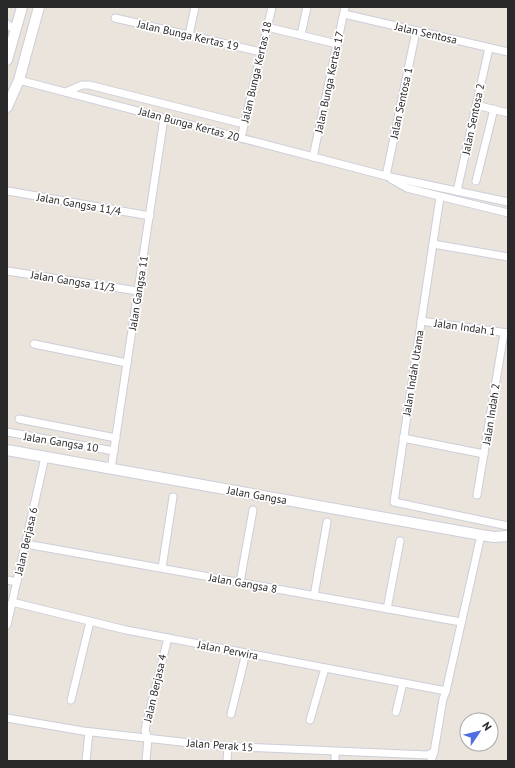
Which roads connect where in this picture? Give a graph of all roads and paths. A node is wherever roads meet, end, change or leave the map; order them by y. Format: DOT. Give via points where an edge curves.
graph roads {
  1 [pos="22,7"];
  2 [pos="39,7"];
  3 [pos="195,7"];
  4 [pos="272,7"];
  5 [pos="307,7"];
  6 [pos="344,11"];
  7 [pos="115,18"];
  8 [pos="7,24"];
  9 [pos="267,27"];
  10 [pos="16,31"];
  11 [pos="416,31"];
  12 [pos="189,35"];
  13 [pos="301,35"];
  14 [pos="337,44"];
  15 [pos="489,48"];
  16 [pos="261,52"];
  17 [pos="508,52"];
  18 [pos="7,60"];
  19 [pos="19,80"];
  20 [pos="66,92"];
  21 [pos="476,105"];
  22 [pos="7,107"];
  23 [pos="494,109"];
  24 [pos="508,113"];
  25 [pos="164,118"];
  26 [pos="244,124"];
  27 [pos="241,138"];
  28 [pos="313,157"];
  29 [pos="386,176"];
  30 [pos="476,181"];
  31 [pos="457,191"];
  32 [pos="8,192"];
  33 [pos="440,197"];
  34 [pos="508,202"];
  35 [pos="508,213"];
  36 [pos="150,216"];
  37 [pos="433,244"];
  38 [pos="508,257"];
  39 [pos="7,271"];
  40 [pos="138,291"];
  41 [pos="421,321"];
  42 [pos="506,333"];
  43 [pos="34,344"];
  44 [pos="127,363"];
  45 [pos="19,419"];
  46 [pos="7,432"];
  47 [pos="116,438"];
  48 [pos="403,438"];
  49 [pos="7,450"];
  50 [pos="114,450"];
  51 [pos="484,454"];
  52 [pos="45,457"];
  53 [pos="111,469"];
  54 [pos="477,495"];
  55 [pos="173,497"];
  56 [pos="252,510"];
  57 [pos="327,522"];
  58 [pos="508,526"];
  59 [pos="481,536"];
  60 [pos="508,536"];
  61 [pos="400,541"];
  62 [pos="26,544"];
  63 [pos="162,568"];
  64 [pos="7,580"];
  65 [pos="17,582"];
  66 [pos="240,582"];
  67 [pos="314,596"];
  68 [pos="12,602"];
  69 [pos="387,609"];
  70 [pos="90,622"];
  71 [pos="461,622"];
  72 [pos="7,625"];
  73 [pos="168,638"];
  74 [pos="246,653"];
  75 [pos="325,668"];
  76 [pos="403,683"];
  77 [pos="446,691"];
  78 [pos="71,700"];
  79 [pos="396,712"];
  80 [pos="231,714"];
  81 [pos="7,718"];
  82 [pos="310,720"];
  83 [pos="89,732"];
  84 [pos="148,738"];
  85 [pos="228,747"];
  86 [pos="335,752"];
  87 [pos="434,752"];
  88 [pos="86,761"];
  89 [pos="146,761"];
  90 [pos="227,761"];
  91 [pos="335,761"];
  92 [pos="431,761"];
  1 -- 10 [label="street"];
  2 -- 19 [label="street"];
  3 -- 12 [label="street"];
  4 -- 9 [label="street, Jalan Bunga Kertas 18"];
  5 -- 13 [label="street"];
  6 -- 11 [label="street, Jalan Sentosa"];
  6 -- 14 [label="street, Jalan Bunga Kertas 17"];
  7 -- 12 [label="street, Jalan Bunga Kertas 19"];
  8 -- 10 [label="street"];
  9 -- 13 [label="street"];
  9 -- 16 [label="street, Jalan Bunga Kertas 18"];
  10 -- 18 [label="street"];
  11 -- 15 [label="street, Jalan Sentosa"];
  11 -- 29 [label="street, Jalan Sentosa 1"];
  12 -- 16 [label="street, Jalan Bunga Kertas 19"];
  13 -- 14 [label="street"];
  14 -- 28 [label="street, Jalan Bunga Kertas 17"];
  15 -- 17 [label="street, Jalan Sentosa"];
  15 -- 21 [label="street, Jalan Sentosa 2"];
  16 -- 26 [label="street, Jalan Bunga Kertas 18"];
  19 -- 20 [label="street, Jalan Bunga Kertas 20"];
  19 -- 22 [label="street"];
  20 -- 25 [label="street, Jalan Bunga Kertas 20"];
  20 -- 26 [label="street, Jalan Bunga Kertas 20" via="82,85 89,85"];
  21 -- 23 [label="street"];
  21 -- 31 [label="street, Jalan Sentosa 2"];
  23 -- 24 [label="street"];
  23 -- 30 [label="street"];
  25 -- 27 [label="street, Jalan Bunga Kertas 20"];
  25 -- 36 [label="street, Jalan Gangsa 11"];
  26 -- 27 [label="street, Jalan Bunga Kertas 18"];
  27 -- 28 [label="street, Jalan Bunga Kertas 20"];
  28 -- 29 [label="street, Jalan Bunga Kertas 20"];
  29 -- 31 [label="street"];
  29 -- 33 [label="street" via="407,188"];
  31 -- 34 [label="street"];
  32 -- 36 [label="street, Jalan Gangsa 11/4"];
  33 -- 35 [label="street"];
  33 -- 37 [label="street, Jalan Indah Utama"];
  36 -- 40 [label="street, Jalan Gangsa 11"];
  37 -- 38 [label="street"];
  37 -- 41 [label="street, Jalan Indah Utama"];
  39 -- 40 [label="street, Jalan Gangsa 11/3"];
  40 -- 44 [label="street, Jalan Gangsa 11"];
  41 -- 42 [label="street, Jalan Indah 1"];
  41 -- 48 [label="street, Jalan Indah Utama"];
  42 -- 51 [label="street, Jalan Indah 2"];
  43 -- 44 [label="street"];
  44 -- 47 [label="street, Jalan Gangsa 11"];
  45 -- 47 [label="street"];
  46 -- 50 [label="street, Jalan Gangsa 10"];
  47 -- 50 [label="street, Jalan Gangsa 11"];
  48 -- 51 [label="street"];
  48 -- 58 [label="street, Jalan Indah Utama" via="394,502"];
  49 -- 52 [label="street, Jalan Gangsa"];
  50 -- 53 [label="street, Jalan Gangsa 11"];
  51 -- 54 [label="street, Jalan Indah 2"];
  52 -- 53 [label="street, Jalan Gangsa"];
  52 -- 62 [label="street, Jalan Berjasa 6"];
  53 -- 59 [label="street, Jalan Gangsa"];
  55 -- 63 [label="street"];
  56 -- 66 [label="street"];
  57 -- 67 [label="street"];
  59 -- 60 [label="street, Jalan Gangsa"];
  59 -- 71 [label="street"];
  61 -- 69 [label="street"];
  62 -- 63 [label="street, Jalan Gangsa 8"];
  62 -- 65 [label="street, Jalan Berjasa 6"];
  63 -- 66 [label="street, Jalan Gangsa 8"];
  64 -- 65 [label="street"];
  65 -- 68 [label="street, Jalan Berjasa 6"];
  66 -- 67 [label="street, Jalan Gangsa 8"];
  67 -- 69 [label="street, Jalan Gangsa 8"];
  68 -- 70 [label="street, Jalan Perwira"];
  68 -- 72 [label="street, Jalan Berjasa 6"];
  69 -- 71 [label="street, Jalan Gangsa 8"];
  70 -- 73 [label="street, Jalan Perwira"];
  70 -- 78 [label="street"];
  71 -- 77 [label="street"];
  73 -- 74 [label="street, Jalan Perwira"];
  73 -- 84 [label="street, Jalan Berjasa 4" via="146,725"];
  74 -- 75 [label="street, Jalan Perwira"];
  74 -- 80 [label="street"];
  75 -- 76 [label="street, Jalan Perwira"];
  75 -- 82 [label="street"];
  76 -- 77 [label="street, Jalan Perwira"];
  76 -- 79 [label="street"];
  77 -- 87 [label="street"];
  81 -- 83 [label="street, Jalan Perak 15"];
  83 -- 84 [label="street, Jalan Perak 15"];
  83 -- 88 [label="street"];
  84 -- 85 [label="street, Jalan Perak 15"];
  84 -- 89 [label="street, Jalan Berjasa 4"];
  85 -- 86 [label="street, Jalan Perak 15"];
  85 -- 90 [label="street"];
  86 -- 87 [label="street, Jalan Perak 15" via="428,755"];
  86 -- 91 [label="street"];
  87 -- 92 [label="street"];
}
